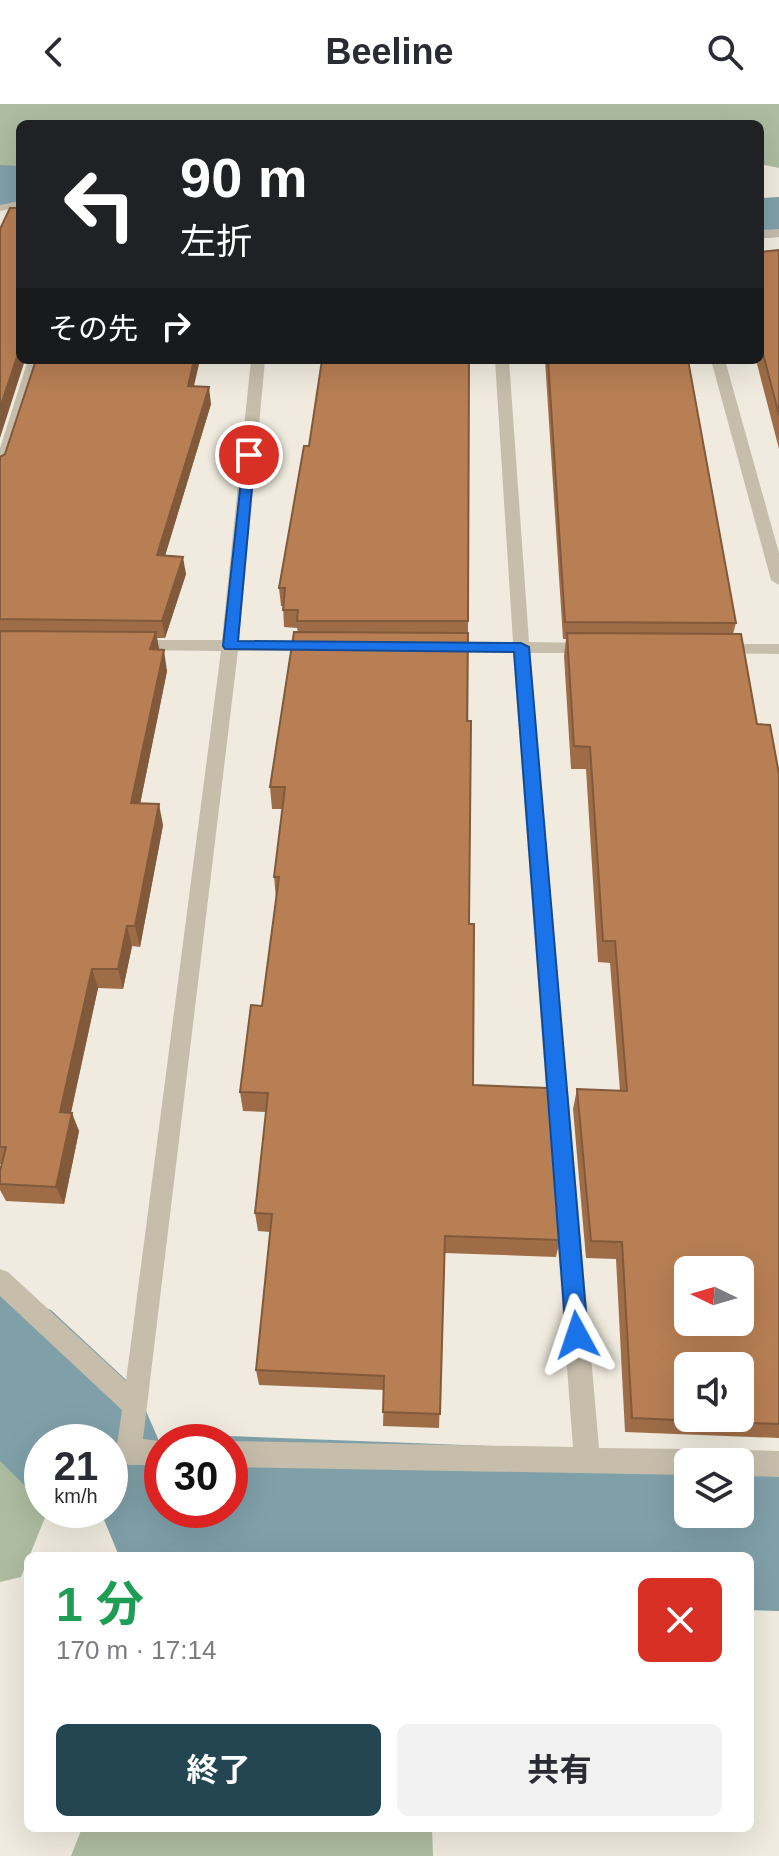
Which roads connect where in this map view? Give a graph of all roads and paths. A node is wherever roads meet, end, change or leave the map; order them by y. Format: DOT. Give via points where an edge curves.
graph roads {
  1 [pos="34,364"];
  2 [pos="258,364"];
  3 [pos="502,364"];
  4 [pos="719,364"];
  5 [pos="24,395"];
  6 [pos="0,405"];
  7 [pos="0,470"];
  8 [pos="779,580"];
  9 [pos="108,645"];
  10 [pos="230,646"];
  11 [pos="338,647"];
  12 [pos="429,647"];
  13 [pos="521,647"];
  14 [pos="612,648"];
  15 [pos="703,649"];
  16 [pos="779,649"];
  17 [pos="0,1280"];
  18 [pos="134,1405"];
  19 [pos="144,1452"];
  20 [pos="248,1454"];
  21 [pos="587,1460"];
  22 [pos="674,1462"];
  23 [pos="754,1463"];
  24 [pos="779,1464"];
  1 -- 5 [label="street"];
  2 -- 10 [label="street"];
  3 -- 13 [label="street"];
  4 -- 8 [label="street"];
  5 -- 6 [label="street"];
  5 -- 7 [label="street"];
  9 -- 10 [label="street"];
  10 -- 11 [label="street"];
  10 -- 18 [label="street"];
  12 -- 13 [label="street"];
  13 -- 14 [label="street"];
  13 -- 21 [label="street"];
  15 -- 16 [label="street"];
  17 -- 18 [label="street"];
  18 -- 19 [label="street" via="129,1452"];
  20 -- 21 [label="street"];
  21 -- 22 [label="street"];
  23 -- 24 [label="street"];
}
